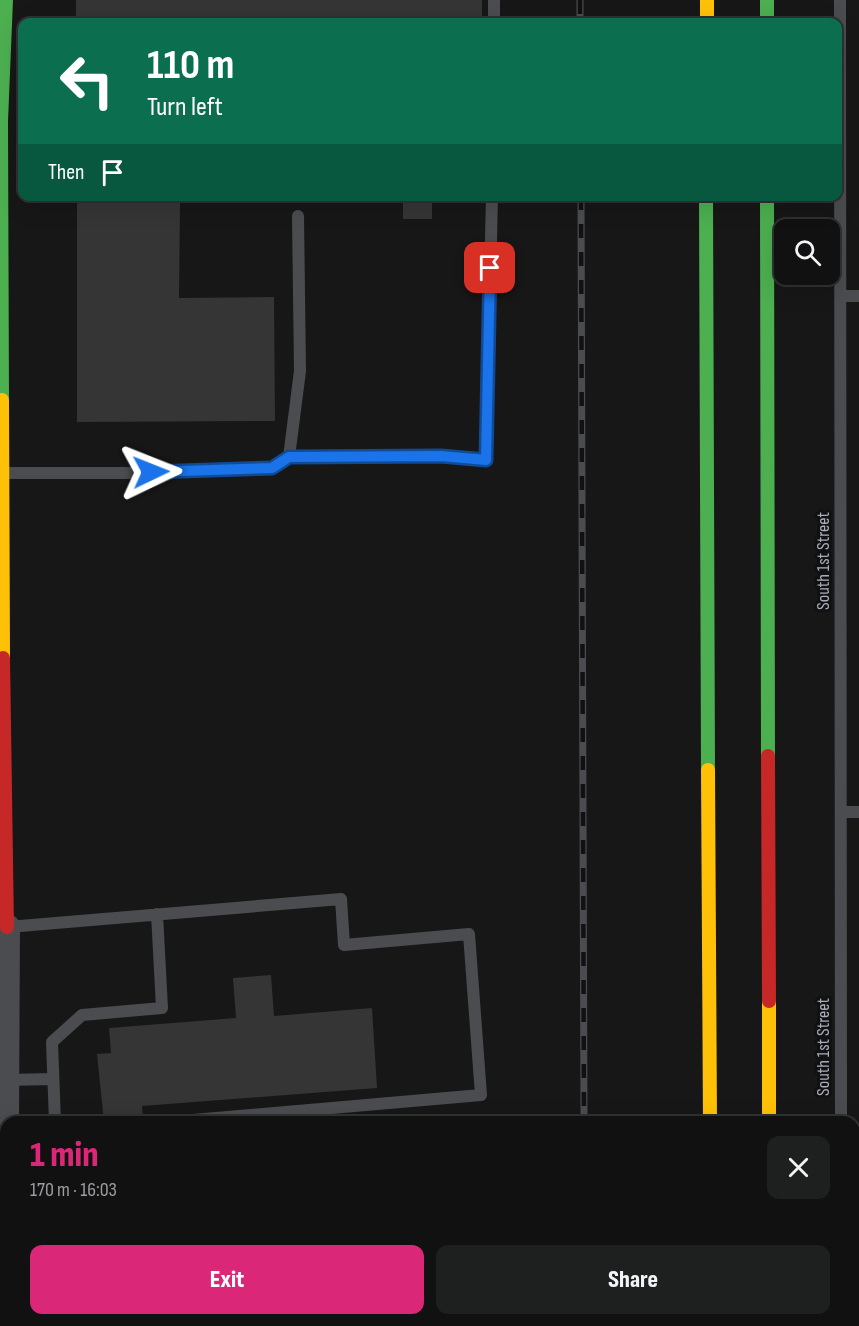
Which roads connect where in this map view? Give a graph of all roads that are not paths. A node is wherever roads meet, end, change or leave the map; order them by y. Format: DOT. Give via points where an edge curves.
graph roads {
  1 [pos="6,0"];
  2 [pos="494,0"];
  3 [pos="707,0"];
  4 [pos="767,0"];
  5 [pos="840,0"];
  6 [pos="494,18"];
  7 [pos="706,18"];
  8 [pos="767,18"];
  9 [pos="840,18"];
  10 [pos="492,201"];
  11 [pos="706,201"];
  12 [pos="767,201"];
  13 [pos="840,201"];
  14 [pos="298,216"];
  15 [pos="841,296"];
  16 [pos="859,296"];
  17 [pos="289,457"];
  18 [pos="3,473"];
  19 [pos="841,812"];
  20 [pos="859,812"];
  21 [pos="157,914"];
  22 [pos="3,927"];
  23 [pos="53,1079"];
  24 [pos="6,1080"];
  25 [pos="6,1116"];
  26 [pos="55,1116"];
  27 [pos="239,1116"];
  28 [pos="710,1116"];
  29 [pos="769,1116"];
  30 [pos="841,1116"];
  1 -- 18 [label="main road" via="1,121"];
  2 -- 6 [label="lane"];
  3 -- 7 [label="main road"];
  4 -- 8 [label="main road"];
  5 -- 9 [label="lane, South 1st Street"];
  10 -- 17 [label="lane" via="486,460 441,456"];
  11 -- 28 [label="main road"];
  12 -- 29 [label="main road"];
  13 -- 15 [label="lane, South 1st Street"];
  14 -- 17 [label="lane" via="300,371"];
  15 -- 16 [label="lane"];
  15 -- 19 [label="lane, South 1st Street"];
  17 -- 18 [label="lane" via="272,468"];
  18 -- 22 [label="main road"];
  19 -- 20 [label="lane"];
  19 -- 30 [label="lane, South 1st Street"];
  21 -- 22 [label="lane"];
  21 -- 23 [label="lane" via="162,1008 82,1015 52,1042"];
  21 -- 27 [label="lane" via="341,899 344,945 469,934 481,1095"];
  22 -- 24 [label="street"];
  23 -- 24 [label="lane"];
  23 -- 26 [label="lane"];
  24 -- 25 [label="street"];
}
